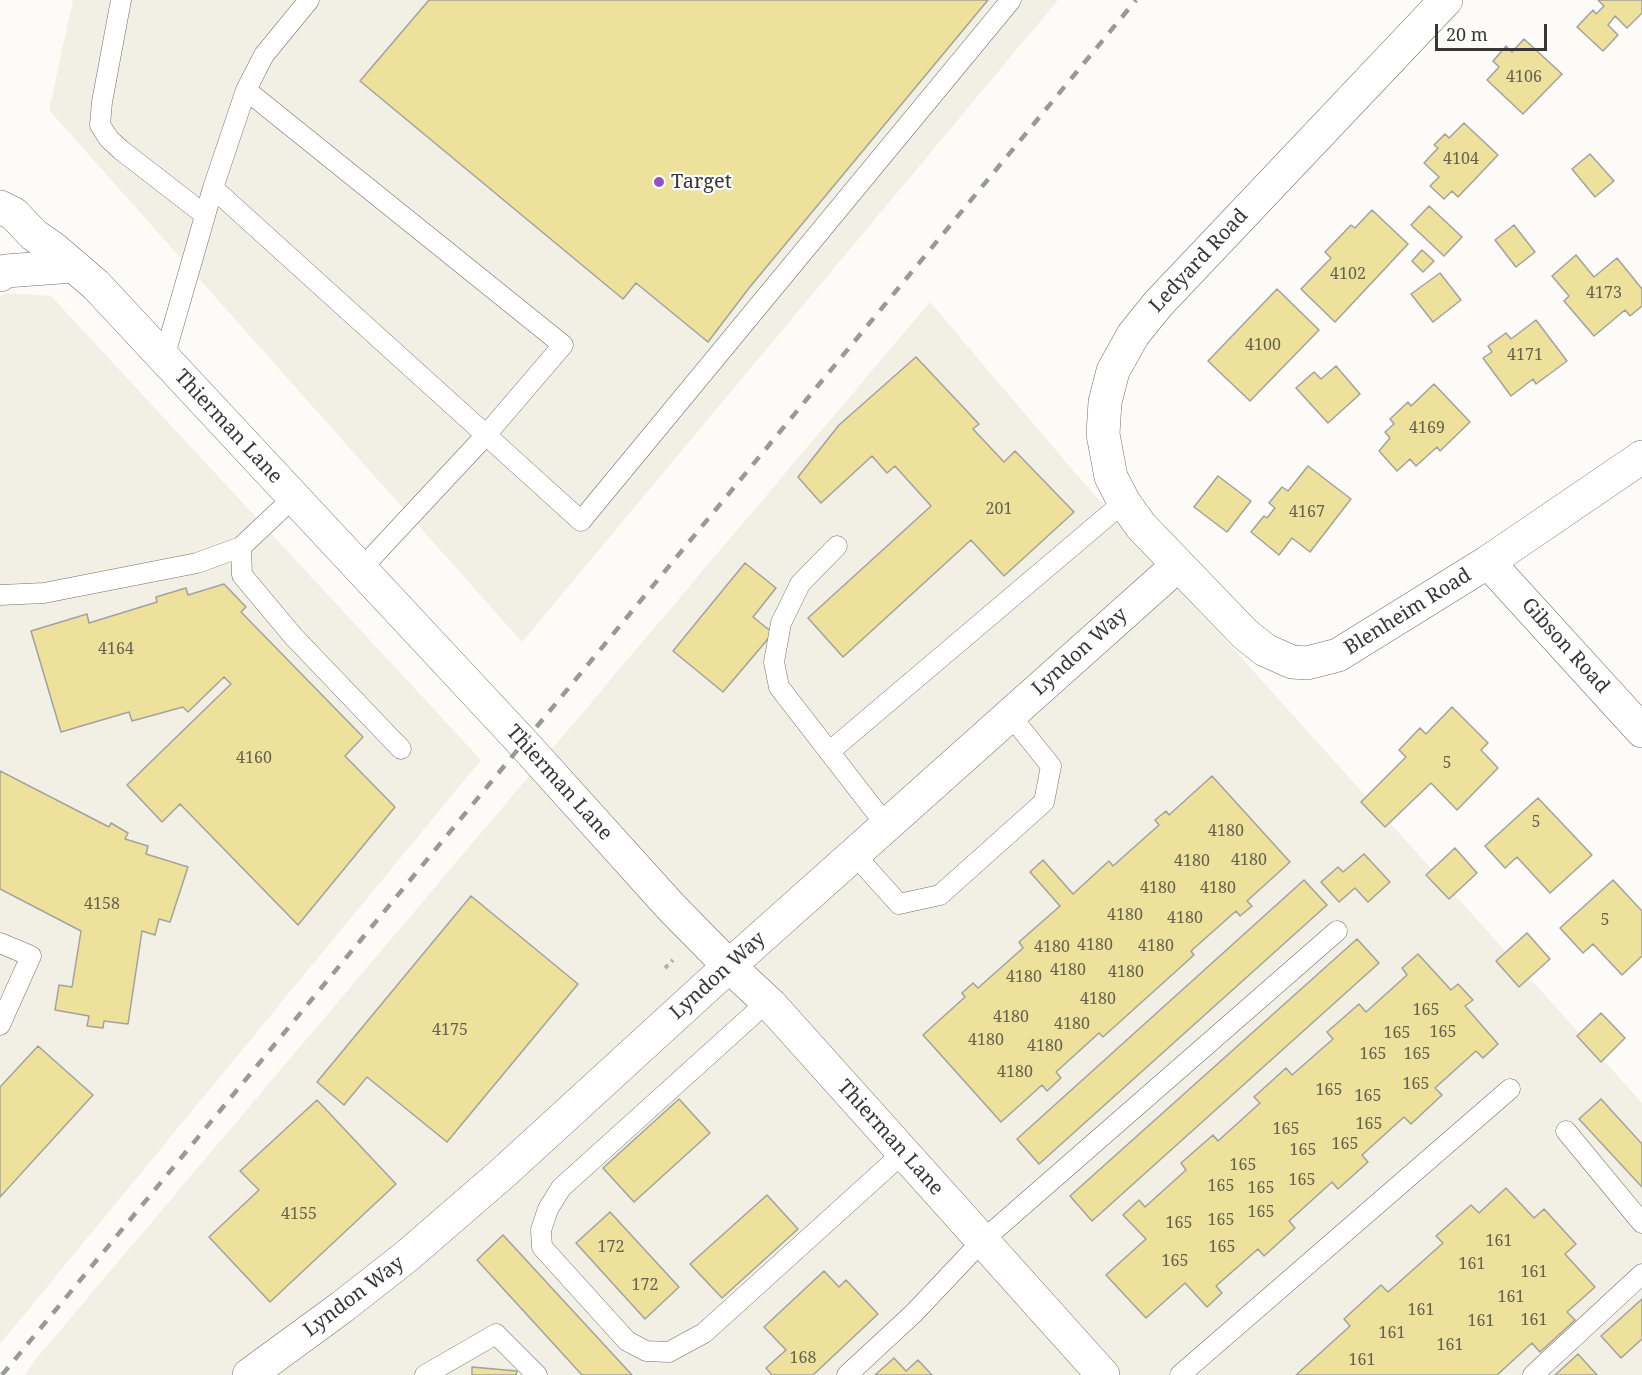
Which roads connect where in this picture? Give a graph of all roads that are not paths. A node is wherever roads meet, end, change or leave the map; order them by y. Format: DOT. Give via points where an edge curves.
graph roads {
  1 [pos="121,0"];
  2 [pos="309,0"];
  3 [pos="1011,0"];
  4 [pos="1446,0"];
  5 [pos="246,90"];
  6 [pos="213,188"];
  7 [pos="0,207"];
  8 [pos="205,215"];
  9 [pos="74,266"];
  10 [pos="0,275"];
  11 [pos="164,358"];
  12 [pos="486,435"];
  13 [pos="1642,457"];
  14 [pos="294,496"];
  15 [pos="1124,502"];
  16 [pos="837,546"];
  17 [pos="241,547"];
  18 [pos="1488,562"];
  19 [pos="1178,565"];
  20 [pos="361,569"];
  21 [pos="0,595"];
  22 [pos="1010,714"];
  23 [pos="1642,731"];
  24 [pos="401,749"];
  25 [pos="829,752"];
  26 [pos="886,825"];
  27 [pos="854,854"];
  28 [pos="1337,931"];
  29 [pos="0,943"];
  30 [pos="729,966"];
  31 [pos="767,1002"];
  32 [pos="0,1024"];
  33 [pos="1510,1089"];
  34 [pos="1566,1131"];
  35 [pos="903,1153"];
  36 [pos="1642,1223"];
  37 [pos="982,1241"];
  38 [pos="1642,1274"];
  39 [pos="249,1375"];
  40 [pos="425,1375"];
  41 [pos="537,1375"];
  42 [pos="847,1375"];
  43 [pos="1103,1375"];
  44 [pos="1180,1375"];
  45 [pos="1533,1375"];
  1 -- 8 [label="lane" via="100,125 121,150"];
  2 -- 5 [label="lane" via="264,55"];
  3 -- 12 [label="lane" via="581,521"];
  4 -- 15 [label="street, Ledyard Road" via="1132,335 1113,371 1102,434 1111,477"];
  5 -- 6 [label="lane"];
  5 -- 12 [label="lane" via="563,345"];
  6 -- 8 [label="lane"];
  6 -- 12 [label="lane"];
  7 -- 9 [label="street, Thierman Lane" via="14,214"];
  8 -- 11 [label="lane"];
  9 -- 10 [label="street" via="6,271"];
  9 -- 11 [label="street, Thierman Lane"];
  11 -- 14 [label="street, Thierman Lane"];
  12 -- 20 [label="lane"];
  13 -- 18 [label="street, Blenheim Road"];
  14 -- 17 [label="lane"];
  14 -- 20 [label="street, Thierman Lane"];
  15 -- 19 [label="street, Ledyard Road"];
  15 -- 25 [label="lane"];
  16 -- 25 [label="lane" via="800,584 781,624 774,662 779,687"];
  17 -- 21 [label="lane" via="197,563 44,593"];
  17 -- 24 [label="lane" via="242,575 293,636"];
  18 -- 19 [label="street, Blenheim Road" via="1338,655 1307,663 1292,662 1265,650"];
  18 -- 23 [label="street, Gibson Road"];
  19 -- 22 [label="street, Lyndon Way"];
  20 -- 30 [label="street, Thierman Lane"];
  22 -- 26 [label="street, Lyndon Way"];
  22 -- 27 [label="lane" via="1051,766 1044,802 940,895 899,904"];
  25 -- 26 [label="lane"];
  26 -- 27 [label="street, Lyndon Way"];
  27 -- 30 [label="street, Lyndon Way"];
  28 -- 37 [label="lane"];
  29 -- 32 [label="lane" via="31,956"];
  30 -- 31 [label="street, Thierman Lane"];
  30 -- 39 [label="street, Lyndon Way" via="407,1256"];
  31 -- 35 [label="street, Thierman Lane"];
  31 -- 35 [label="lane" via="561,1188 541,1230 542,1247 627,1341 646,1351 669,1352 704,1333"];
  33 -- 44 [label="lane"];
  34 -- 36 [label="lane"];
  35 -- 37 [label="street, Thierman Lane"];
  37 -- 42 [label="lane" via="914,1313"];
  37 -- 43 [label="street, Thierman Lane"];
  38 -- 45 [label="lane"];
  40 -- 41 [label="lane" via="496,1334"];
}
